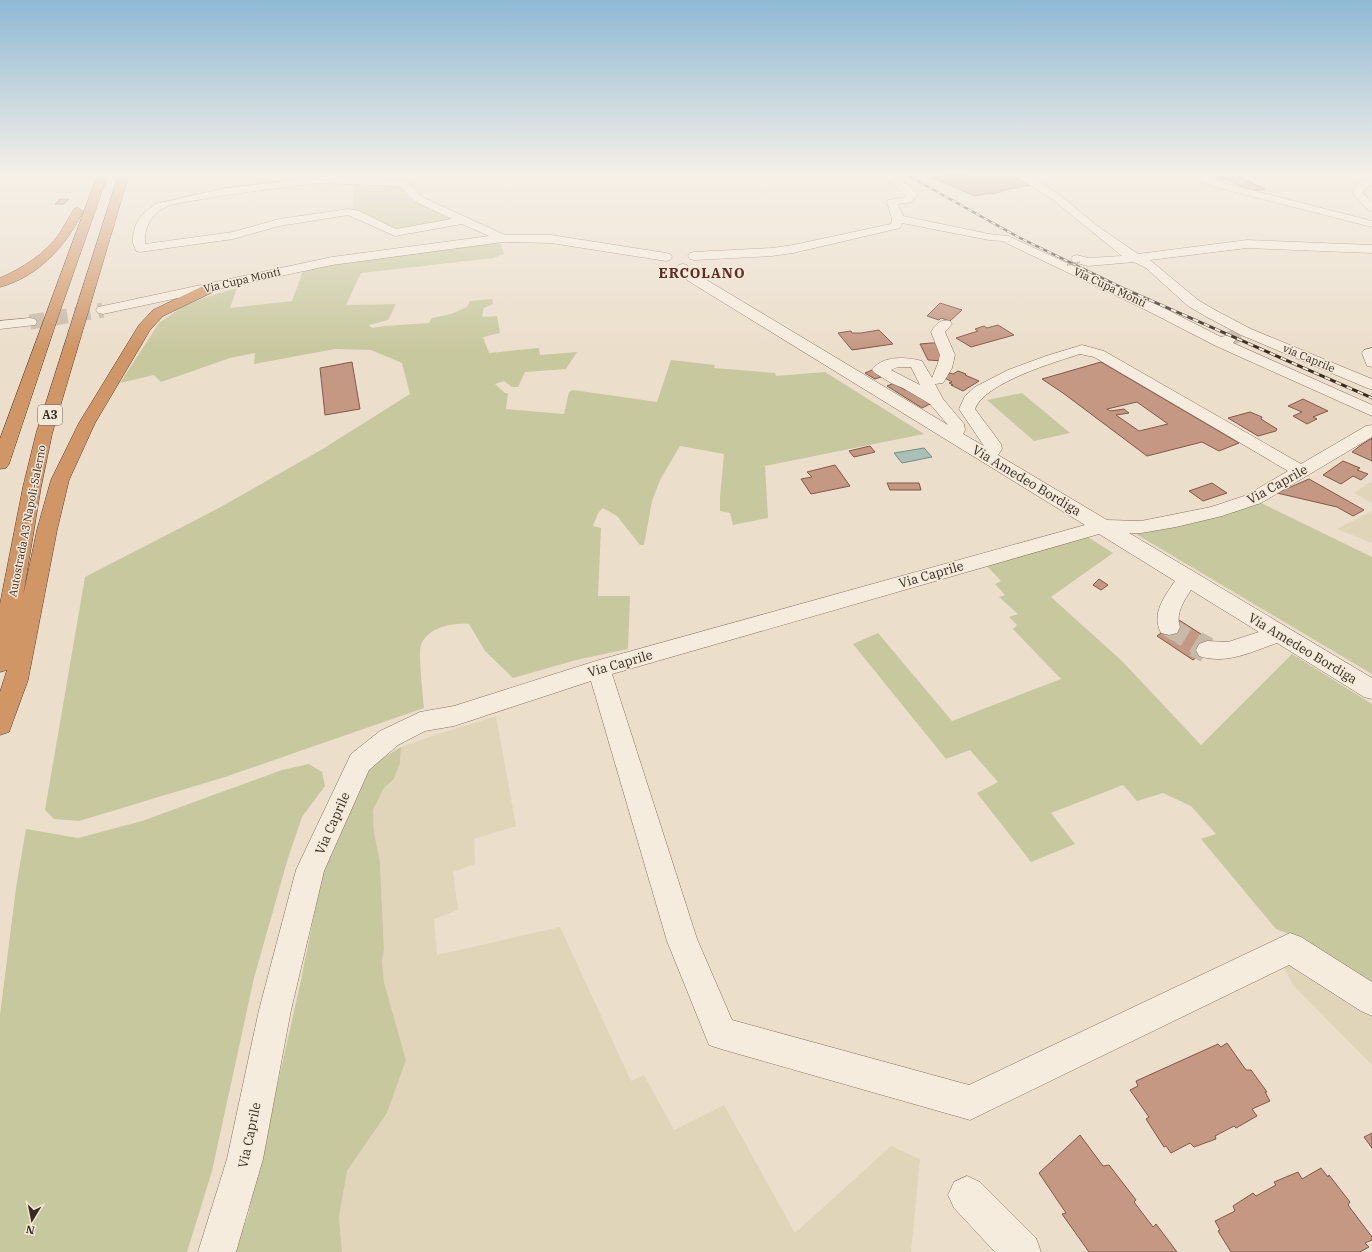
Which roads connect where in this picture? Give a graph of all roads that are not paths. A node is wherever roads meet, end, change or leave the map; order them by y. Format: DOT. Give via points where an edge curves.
graph roads {
  1 [pos="67,232"];
  2 [pos="82,232"];
  3 [pos="106,232"];
  4 [pos="141,232"];
  5 [pos="249,232"];
  6 [pos="491,232"];
  7 [pos="867,232"];
  8 [pos="971,232"];
  9 [pos="1099,232"];
  10 [pos="503,238"];
  11 [pos="1372,249"];
  12 [pos="680,258"];
  13 [pos="1138,258"];
  14 [pos="1075,262"];
  15 [pos="0,283"];
  16 [pos="208,289"];
  17 [pos="103,310"];
  18 [pos="30,322"];
  19 [pos="945,324"];
  20 [pos="0,325"];
  21 [pos="1234,337"];
  22 [pos="917,348"];
  23 [pos="1372,352"];
  24 [pos="1372,363"];
  25 [pos="938,380"];
  26 [pos="1372,385"];
  27 [pos="936,401"];
  28 [pos="1372,411"];
  29 [pos="1372,430"];
  30 [pos="952,435"];
  31 [pos="983,453"];
  32 [pos="0,464"];
  33 [pos="1300,471"];
  34 [pos="1103,526"];
  35 [pos="1188,578"];
  36 [pos="1169,627"];
  37 [pos="1280,634"];
  38 [pos="1207,650"];
  39 [pos="0,663"];
  40 [pos="599,669"];
  41 [pos="1372,690"];
  42 [pos="0,725"];
  43 [pos="1372,1000"];
  44 [pos="967,1196"];
  45 [pos="217,1252"];
  46 [pos="1022,1252"];
  1 -- 15 [label="highway" via="54,249 36,265"];
  2 -- 32 [label="highway, A3"];
  3 -- 39 [label="highway, Autostrada A3 Napoli-Salerno / A3" via="44,434"];
  4 -- 5 [label="street" via="140,248"];
  6 -- 10 [label="street"];
  7 -- 12 [label="street, Via Cupa Monti" via="772,252"];
  8 -- 21 [label="street, Via Cupa Monti" via="1004,238 1151,307"];
  9 -- 13 [label="street" via="1128,254"];
  10 -- 12 [label="street, Via Cupa Monti" via="551,239"];
  10 -- 16 [label="street, Via Cupa Monti" via="332,261"];
  11 -- 13 [label="street" via="1247,244"];
  12 -- 30 [label="street, Via Amedeo Bordiga" via="685,272 695,279 850,364"];
  13 -- 14 [label="street"];
  13 -- 21 [label="street" via="1150,265"];
  16 -- 17 [label="street, Via Cupa Monti"];
  16 -- 42 [label="highway" via="158,313 144,328 87,423 60,480 46,530 16,680"];
  18 -- 20 [label="street"];
  19 -- 25 [label="street" via="938,332 947,350 945,366"];
  21 -- 26 [label="street, via Caprile"];
  21 -- 28 [label="street, Via Caprile"];
  22 -- 25 [label="street"];
  23 -- 24 [label="street" via="1369,353"];
  25 -- 31 [label="street" via="952,409 973,432"];
  27 -- 30 [label="street" via="956,424 957,430"];
  29 -- 33 [label="street, Via Caprile"];
  30 -- 31 [label="street, Via Amedeo Bordiga"];
  31 -- 33 [label="street" via="993,449 992,444 967,409 969,400 997,380 1082,350 1099,354"];
  31 -- 34 [label="street, Via Amedeo Bordiga"];
  33 -- 34 [label="street, Via Caprile" via="1254,499 1215,512 1141,526"];
  34 -- 35 [label="street, Via Amedeo Bordiga"];
  34 -- 40 [label="street, Via Caprile"];
  35 -- 36 [label="street" via="1167,614"];
  35 -- 37 [label="street, Via Amedeo Bordiga"];
  37 -- 38 [label="street" via="1228,651"];
  37 -- 41 [label="street, Via Amedeo Bordiga"];
  40 -- 43 [label="street" via="682,941 721,1033 970,1103 1290,948"];
  40 -- 45 [label="street, Via Caprile" via="454,716 420,722 389,738 360,762 310,870 275,1010 245,1159"];
  44 -- 46 [label="street"];
}
